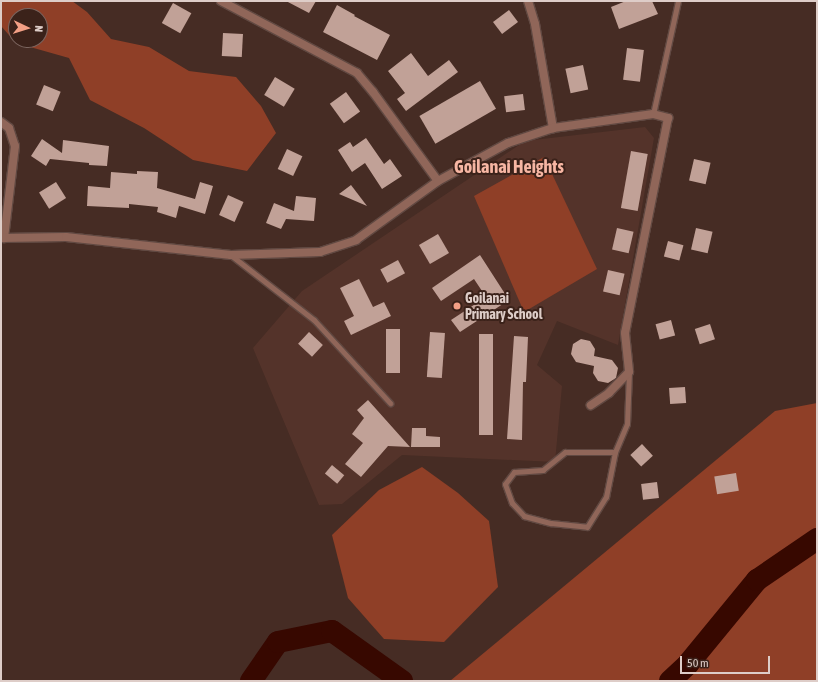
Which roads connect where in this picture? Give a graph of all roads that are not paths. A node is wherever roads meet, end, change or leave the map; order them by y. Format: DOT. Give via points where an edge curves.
graph roads {
  1 [pos="221,1"];
  2 [pos="528,1"];
  3 [pos="678,1"];
  4 [pos="653,114"];
  5 [pos="1,122"];
  6 [pos="553,128"];
  7 [pos="438,181"];
  8 [pos="3,238"];
  9 [pos="231,255"];
  10 [pos="628,372"];
  11 [pos="390,403"];
  12 [pos="591,405"];
  13 [pos="615,452"];
  1 -- 7 [label="street" via="357,73"];
  2 -- 6 [label="street" via="535,24"];
  3 -- 4 [label="lane"];
  4 -- 6 [label="street"];
  4 -- 10 [label="street" via="668,118 625,333"];
  5 -- 8 [label="street" via="9,128 15,146"];
  6 -- 7 [label="street" via="508,143"];
  7 -- 9 [label="street" via="356,240 320,252"];
  8 -- 9 [label="street" via="66,237"];
  9 -- 11 [label="lane" via="314,320"];
  10 -- 12 [label="street" via="609,393"];
  10 -- 13 [label="lane" via="628,424"];
  13 -- 13 [label="lane" via="565,452 543,470 514,472 505,484 512,503 524,516 551,523 587,527 606,498"];
}
